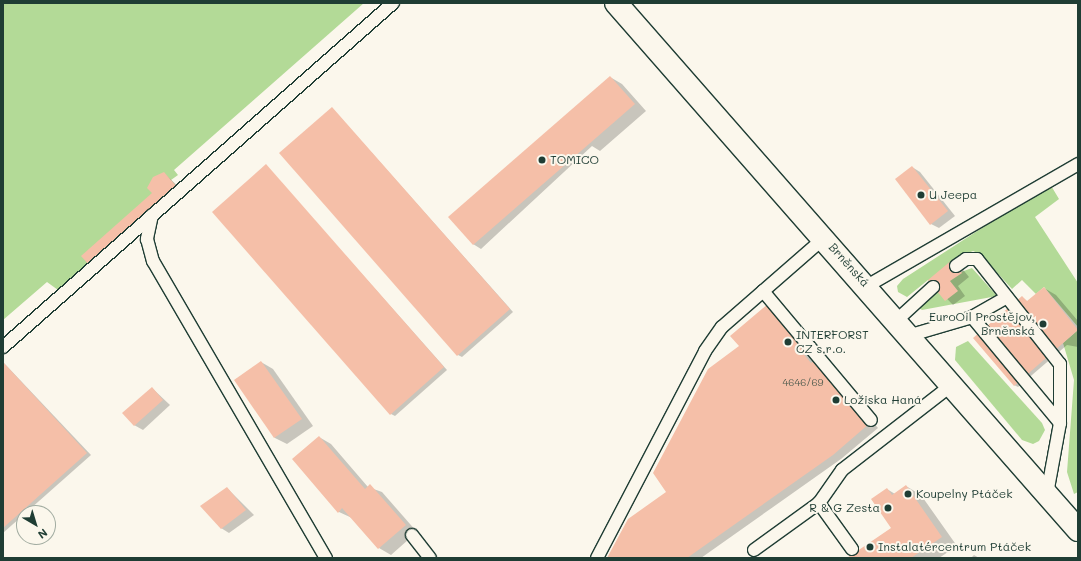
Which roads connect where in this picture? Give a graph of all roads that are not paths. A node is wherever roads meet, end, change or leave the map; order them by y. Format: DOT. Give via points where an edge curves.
graph roads {
  1 [pos="393,3"];
  2 [pos="616,3"];
  3 [pos="1078,164"];
  4 [pos="152,215"];
  5 [pos="824,238"];
  6 [pos="956,266"];
  7 [pos="867,286"];
  8 [pos="933,287"];
  9 [pos="763,291"];
  10 [pos="1007,297"];
  11 [pos="972,317"];
  12 [pos="904,328"];
  13 [pos="3,347"];
  14 [pos="953,384"];
  15 [pos="871,420"];
  16 [pos="1060,423"];
  17 [pos="1047,494"];
  18 [pos="819,503"];
  19 [pos="1078,530"];
  20 [pos="412,535"];
  21 [pos="852,549"];
  22 [pos="754,550"];
  23 [pos="326,558"];
  24 [pos="430,558"];
  25 [pos="597,558"];
  1 -- 4 [label="lane"];
  2 -- 5 [label="main road, Brněnská"];
  3 -- 7 [label="lane"];
  4 -- 13 [label="lane"];
  4 -- 23 [label="lane" via="147,238 153,261"];
  5 -- 7 [label="main road, Brněnská"];
  5 -- 9 [label="lane"];
  6 -- 10 [label="lane" via="966,260 977,259"];
  7 -- 12 [label="main road, Brněnská"];
  8 -- 12 [label="lane"];
  9 -- 15 [label="lane"];
  9 -- 25 [label="lane" via="722,327 705,351"];
  10 -- 11 [label="lane"];
  10 -- 16 [label="lane" via="1060,364"];
  11 -- 12 [label="lane"];
  11 -- 16 [label="lane"];
  12 -- 14 [label="main road, Brněnská"];
  14 -- 17 [label="main road, Brněnská"];
  14 -- 18 [label="lane" via="842,470"];
  16 -- 17 [label="lane"];
  17 -- 19 [label="main road, Brněnská"];
  18 -- 21 [label="lane"];
  18 -- 22 [label="lane"];
  20 -- 24 [label="lane"];
}
